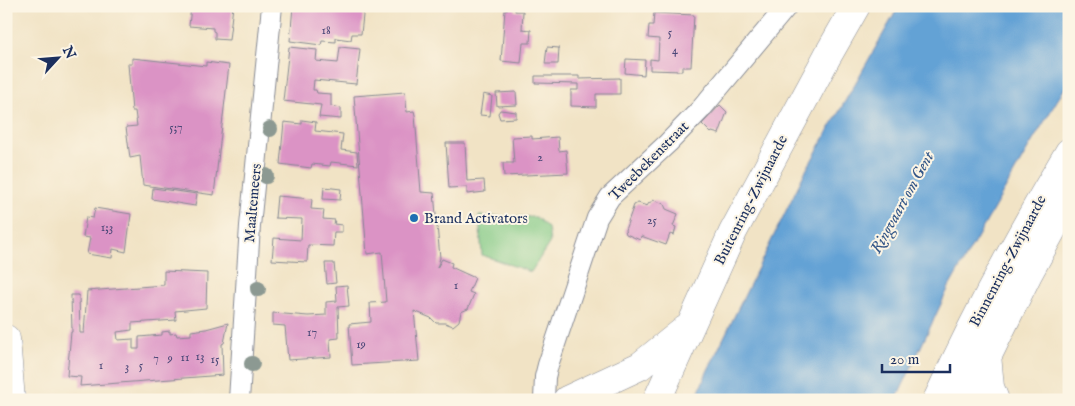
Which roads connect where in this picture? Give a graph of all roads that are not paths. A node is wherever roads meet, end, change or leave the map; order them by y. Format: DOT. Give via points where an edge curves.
graph roads {
  1 [pos="272,6"];
  2 [pos="787,6"];
  3 [pos="856,6"];
  4 [pos="1069,152"];
  5 [pos="1069,199"];
  6 [pos="689,326"];
  7 [pos="6,339"];
  8 [pos="987,355"];
  9 [pos="11,400"];
  10 [pos="239,400"];
  11 [pos="544,400"];
  12 [pos="567,400"];
  13 [pos="657,400"];
  14 [pos="937,400"];
  15 [pos="966,400"];
  16 [pos="995,400"];
  1 -- 10 [label="street, Maaltemeers" via="250,226"];
  2 -- 11 [label="street, Tweebekenstraat" via="702,109 610,197 597,218 548,365"];
  3 -- 6 [label="highway, Buitenring-Zwijnaarde" via="733,232"];
  4 -- 14 [label="highway, Binnenring-Zwijnaarde" via="1036,207"];
  5 -- 8 [label="highway"];
  6 -- 12 [label="highway" via="640,366"];
  6 -- 13 [label="highway, Buitenring-Zwijnaarde"];
  7 -- 9 [label="highway"];
  8 -- 15 [label="highway"];
  8 -- 16 [label="highway"];
}
